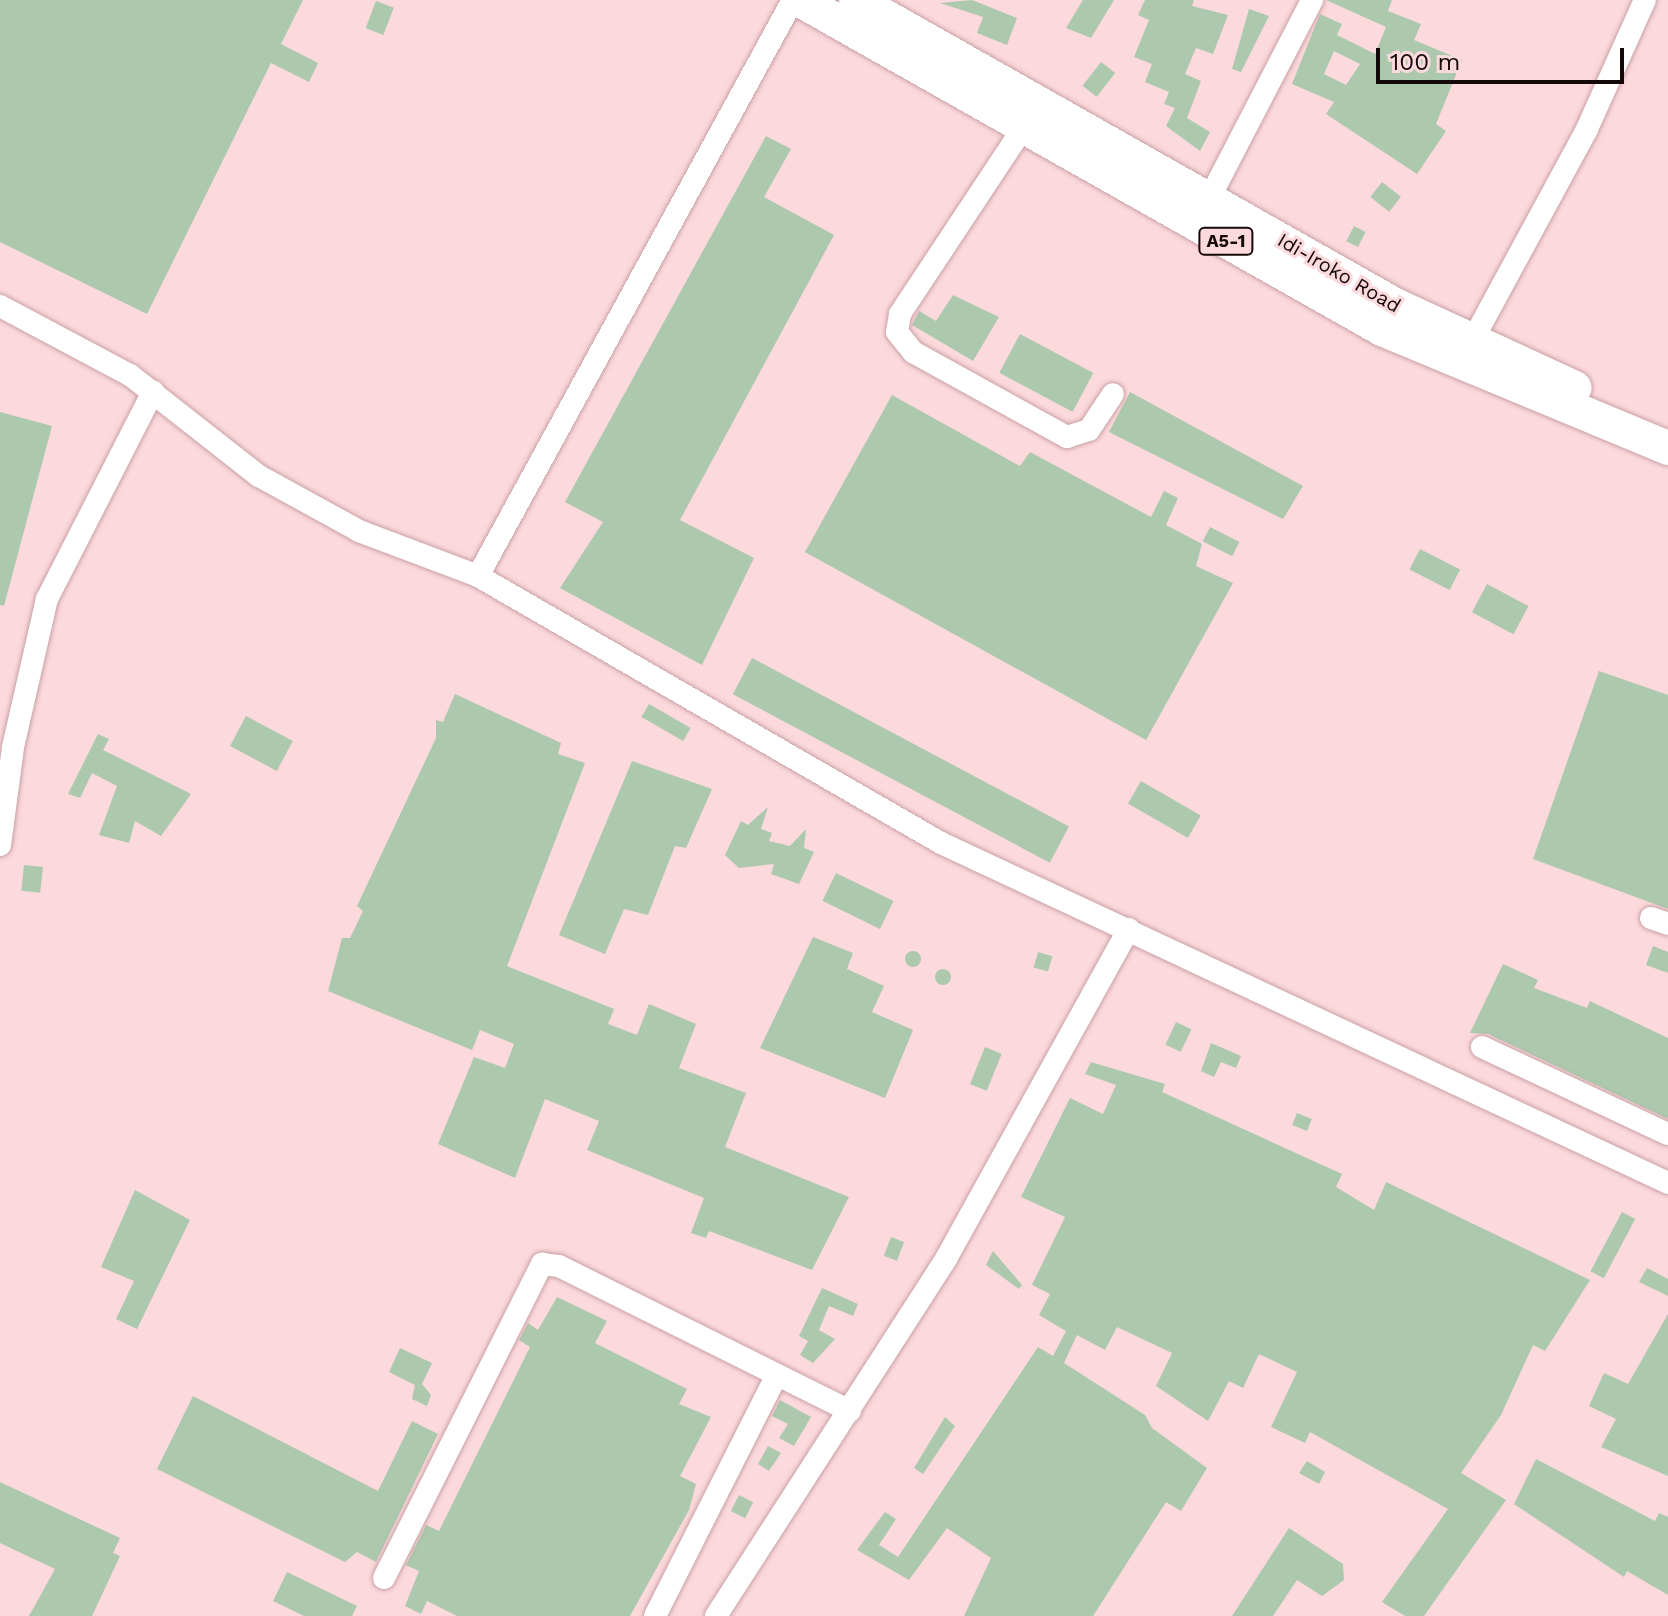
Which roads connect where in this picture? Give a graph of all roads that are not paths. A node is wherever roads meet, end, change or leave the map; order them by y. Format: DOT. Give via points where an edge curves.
graph roads {
  1 [pos="793,0"];
  2 [pos="800,0"];
  3 [pos="1312,0"];
  4 [pos="1645,0"];
  5 [pos="868,3"];
  6 [pos="1023,128"];
  7 [pos="1209,199"];
  8 [pos="0,306"];
  9 [pos="1471,343"];
  10 [pos="153,392"];
  11 [pos="1113,394"];
  12 [pos="1668,425"];
  13 [pos="1668,448"];
  14 [pos="478,576"];
  15 [pos="0,845"];
  16 [pos="1129,929"];
  17 [pos="1482,1047"];
  18 [pos="1668,1134"];
  19 [pos="1668,1183"];
  20 [pos="776,1376"];
  21 [pos="850,1411"];
  22 [pos="384,1578"];
  23 [pos="655,1616"];
  24 [pos="716,1616"];
  1 -- 14 [label="street"];
  2 -- 6 [label="highway, A5-1"];
  3 -- 7 [label="street"];
  4 -- 9 [label="street" via="1587,129"];
  5 -- 7 [label="highway, Idi-Iroko Road / A5-1"];
  6 -- 11 [label="street" via="900,314 897,332 913,352 1067,437 1089,430"];
  6 -- 13 [label="highway, A5-1" via="1382,329"];
  7 -- 9 [label="highway, Idi-Iroko Road / A5-1"];
  8 -- 10 [label="street"];
  9 -- 12 [label="highway, Idi-Iroko Road / A5-1"];
  10 -- 14 [label="street" via="259,476 359,531"];
  10 -- 15 [label="street" via="47,599 13,747"];
  14 -- 16 [label="street" via="872,806"];
  16 -- 19 [label="street"];
  16 -- 21 [label="street" via="1006,1158"];
  17 -- 18 [label="street"];
  20 -- 21 [label="street"];
  20 -- 22 [label="street" via="542,1264 531,1274"];
  20 -- 23 [label="street"];
  21 -- 24 [label="street"];
}
